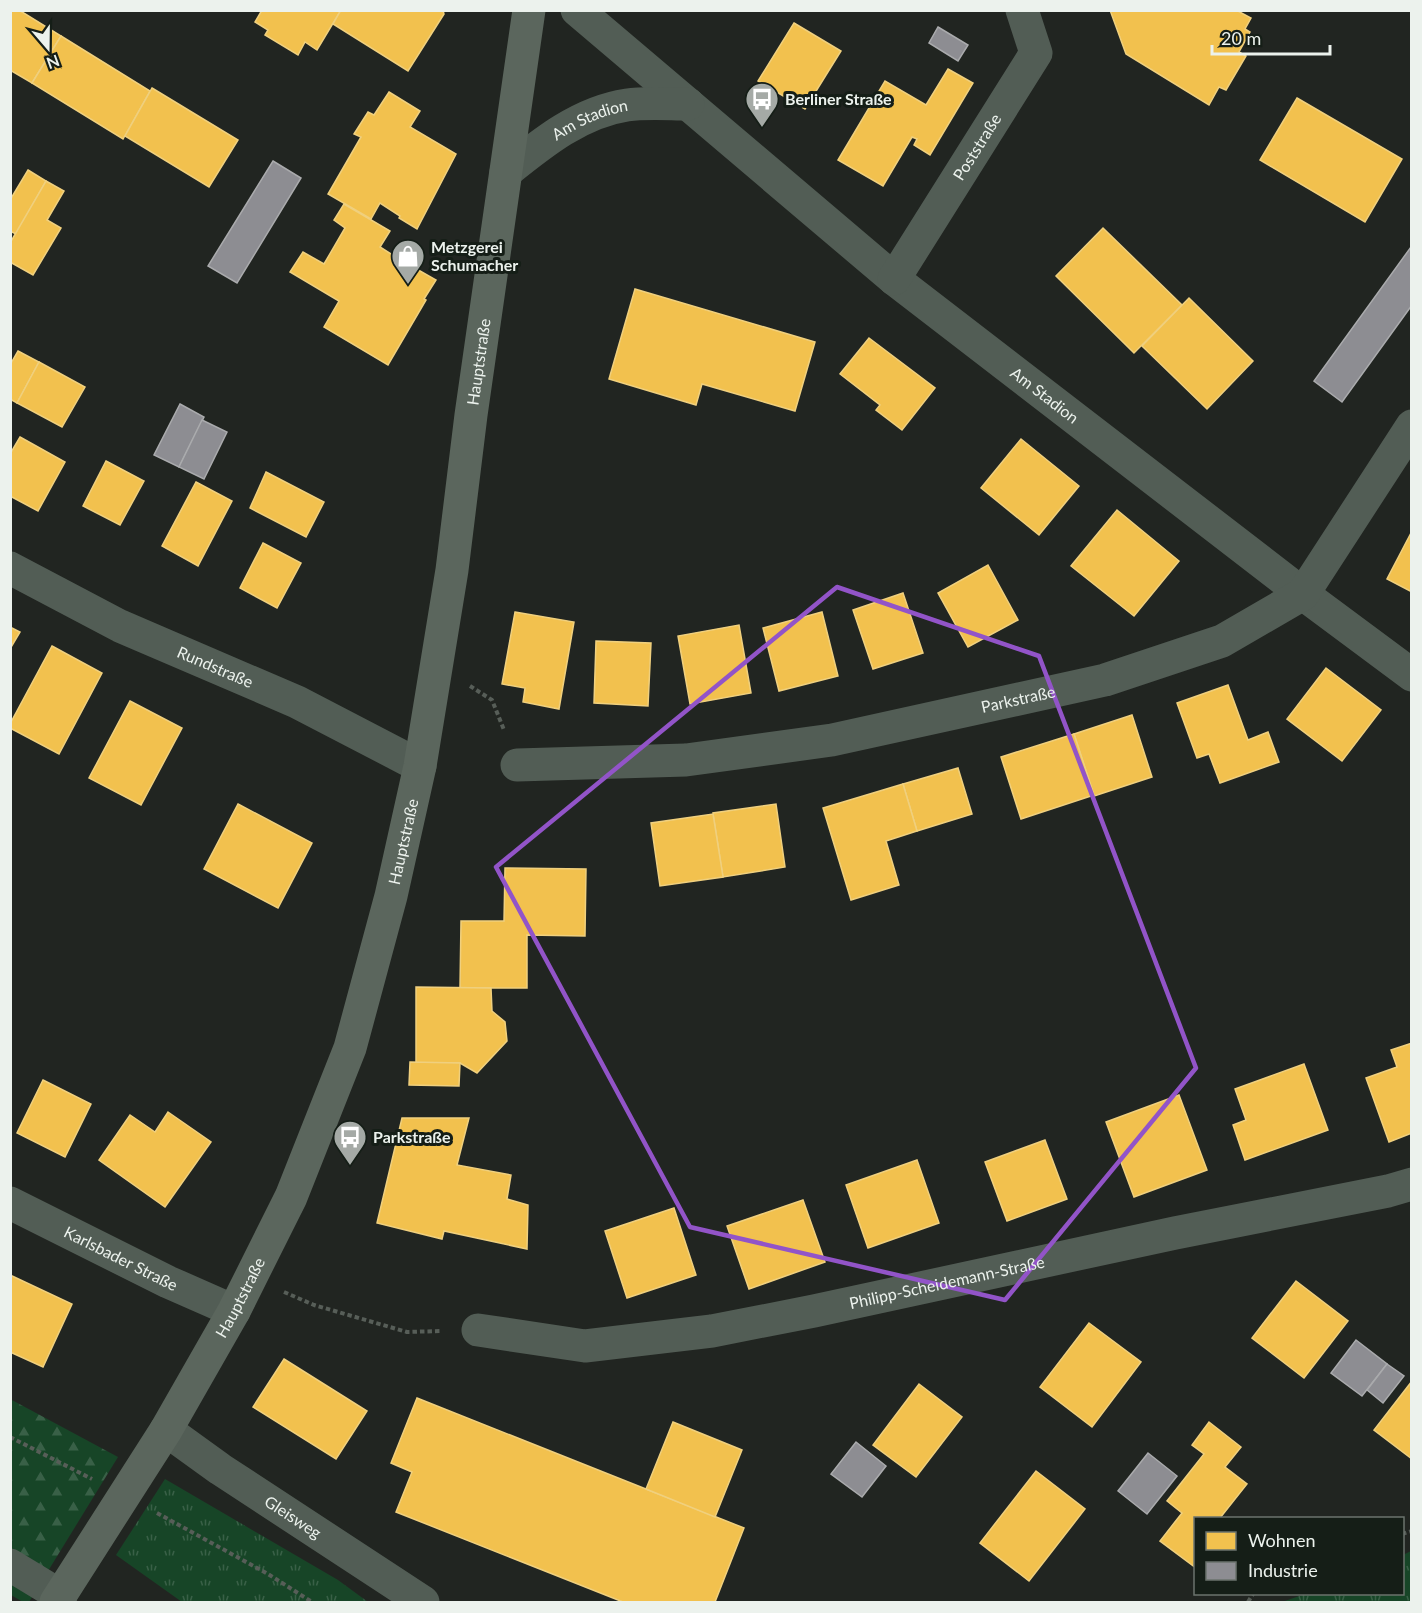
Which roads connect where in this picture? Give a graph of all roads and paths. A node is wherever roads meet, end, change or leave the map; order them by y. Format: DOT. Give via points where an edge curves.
graph roads {
  1 [pos="528,10"];
  2 [pos="577,10"];
  3 [pos="1022,10"];
  4 [pos="688,104"];
  5 [pos="506,172"];
  6 [pos="894,279"];
  7 [pos="1412,426"];
  8 [pos="10,568"];
  9 [pos="1303,594"];
  10 [pos="1412,675"];
  11 [pos="435,677"];
  12 [pos="517,765"];
  13 [pos="420,766"];
  14 [pos="1412,1184"];
  15 [pos="10,1203"];
  16 [pos="251,1278"];
  17 [pos="234,1311"];
  18 [pos="478,1330"];
  19 [pos="166,1430"];
  20 [pos="10,1437"];
  21 [pos="124,1496"];
  22 [pos="10,1565"];
  23 [pos="58,1599"];
  24 [pos="312,1602"];
  25 [pos="423,1602"];
  1 -- 5 [label="main road, Hauptstraße"];
  2 -- 4 [label="street, Am Stadion"];
  3 -- 6 [label="street, Poststraße" via="1036,53"];
  4 -- 5 [label="street, Am Stadion" via="628,105 585,117 541,143"];
  4 -- 6 [label="street, Am Stadion"];
  5 -- 11 [label="main road, Hauptstraße"];
  6 -- 9 [label="street, Am Stadion"];
  7 -- 9 [label="street, Parkstraße"];
  8 -- 13 [label="street, Rundstraße" via="120,626 297,702"];
  9 -- 10 [label="street, Am Stadion"];
  9 -- 12 [label="street, Parkstraße" via="1222,641 1105,680 832,740 686,760"];
  11 -- 12 [label="path" via="469,685 492,700"];
  11 -- 13 [label="main road, Hauptstraße"];
  13 -- 16 [label="main road, Hauptstraße" via="391,896 350,1048 291,1197"];
  14 -- 18 [label="street, Philipp-Scheidemann-Straße" via="712,1331 585,1346"];
  15 -- 17 [label="street, Karlsbader Straße"];
  16 -- 17 [label="main road, Hauptstraße"];
  16 -- 18 [label="path" via="314,1305 407,1332"];
  17 -- 19 [label="main road, Hauptstraße"];
  19 -- 21 [label="main road, Hauptstraße"];
  19 -- 25 [label="street, Gleisweg"];
  20 -- 21 [label="path"];
  21 -- 23 [label="main road, Hauptstraße"];
  21 -- 24 [label="path"];
  22 -- 23 [label="street"];
}
